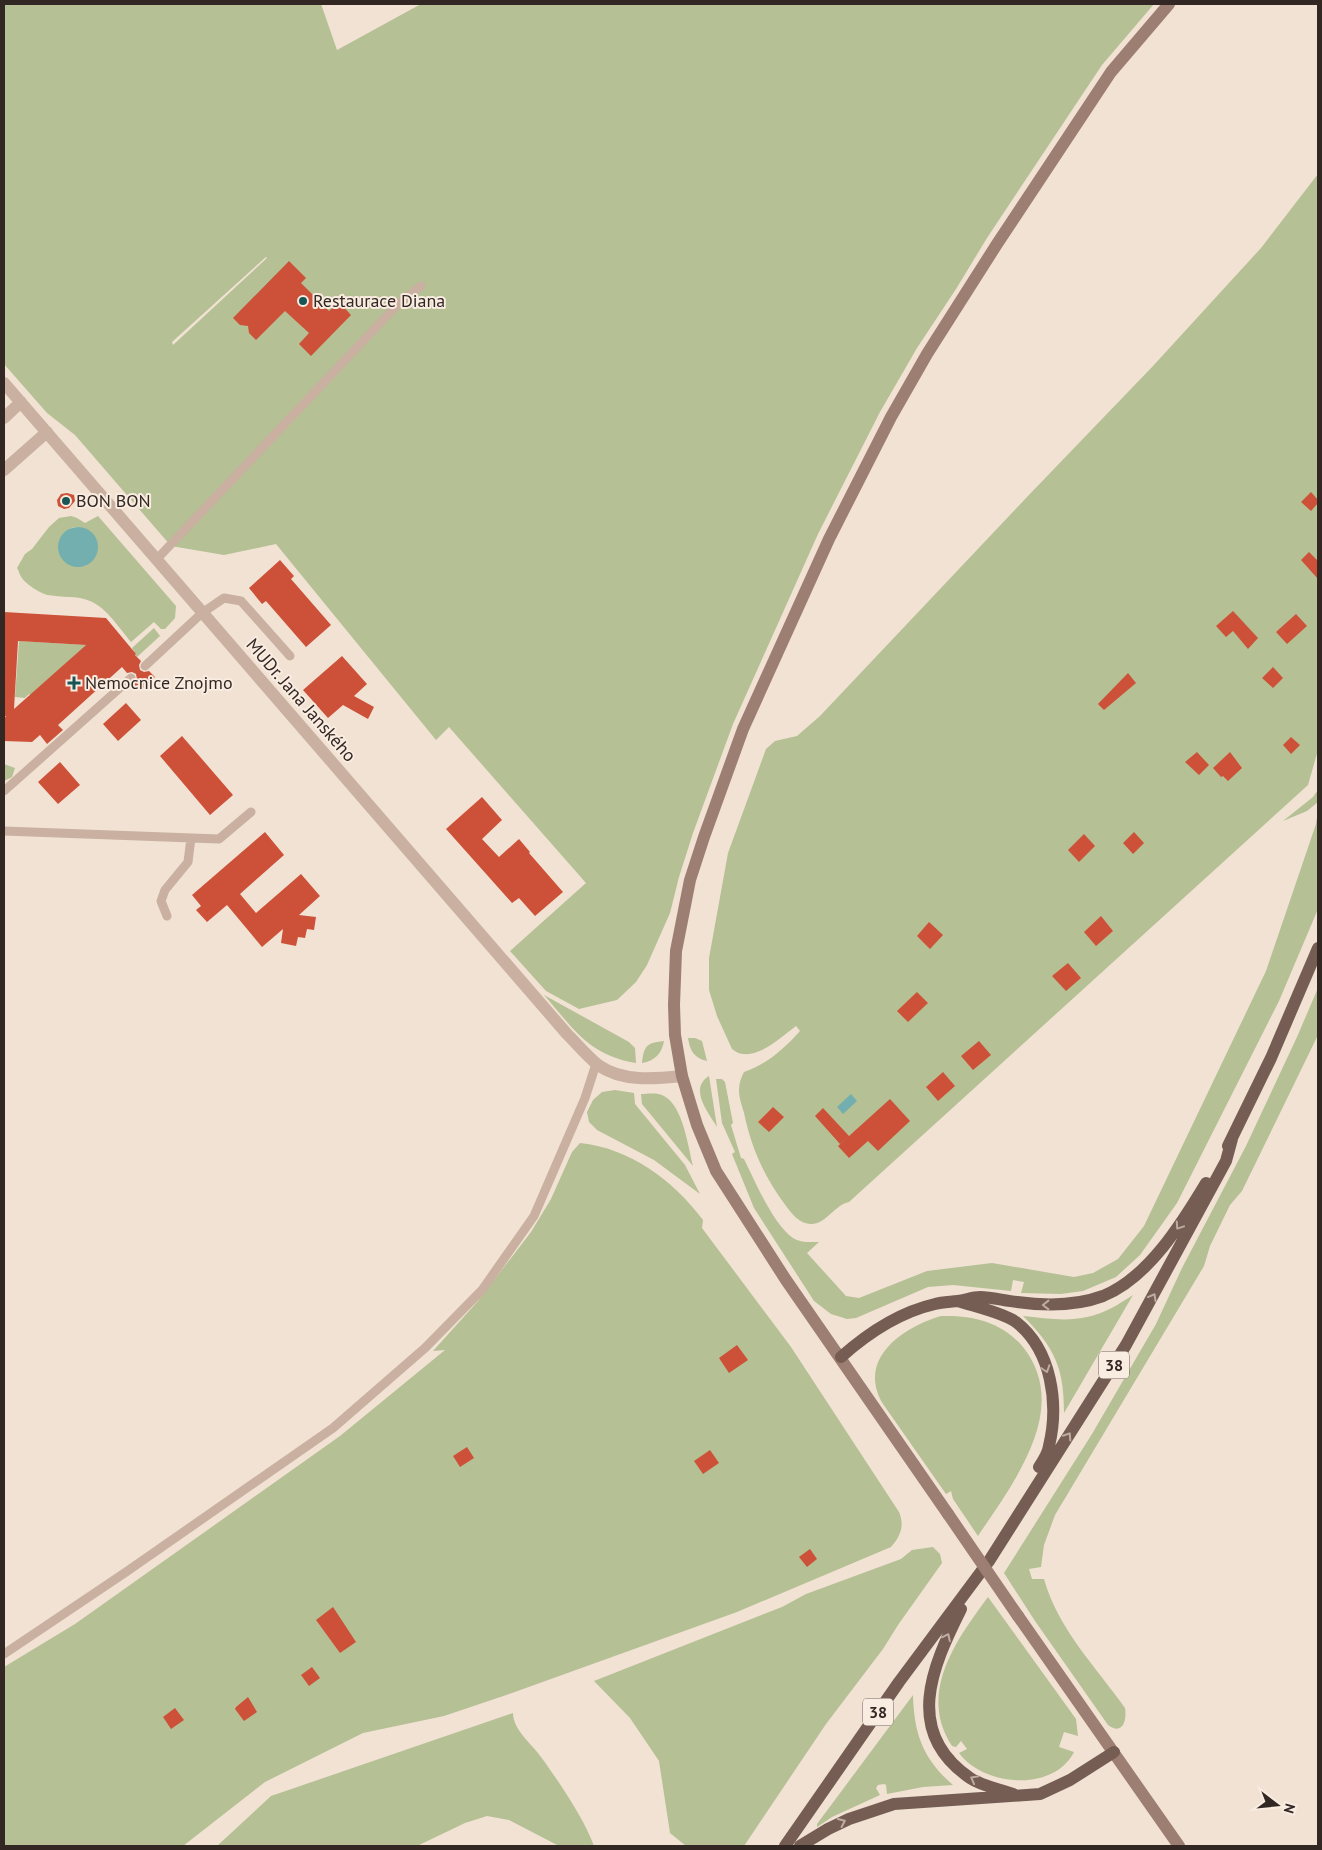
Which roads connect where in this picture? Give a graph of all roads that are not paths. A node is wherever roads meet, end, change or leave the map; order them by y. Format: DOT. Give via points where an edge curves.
graph roads {
  1 [pos="1169,4"];
  2 [pos="421,286"];
  3 [pos="4,383"];
  4 [pos="21,402"];
  5 [pos="4,418"];
  6 [pos="47,432"];
  7 [pos="4,470"];
  8 [pos="156,560"];
  9 [pos="202,612"];
  10 [pos="290,656"];
  11 [pos="145,666"];
  12 [pos="131,678"];
  13 [pos="4,790"];
  14 [pos="251,812"];
  15 [pos="4,831"];
  16 [pos="191,838"];
  17 [pos="167,916"];
  18 [pos="1318,948"];
  19 [pos="596,1064"];
  20 [pos="682,1076"];
  21 [pos="1232,1139"];
  22 [pos="958,1301"];
  23 [pos="841,1357"];
  24 [pos="1003,1538"];
  25 [pos="976,1580"];
  26 [pos="4,1654"];
  27 [pos="1114,1752"];
  28 [pos="1020,1796"];
  29 [pos="785,1846"];
  30 [pos="800,1846"];
  31 [pos="1179,1846"];
  1 -- 20 [label="main road" via="1111,72 927,354 829,539 743,729 690,880 675,960 674,1004"];
  2 -- 8 [label="lane" via="398,304"];
  3 -- 4 [label="street"];
  4 -- 5 [label="street"];
  4 -- 6 [label="street, MUDr. Jana Janského"];
  6 -- 7 [label="street"];
  6 -- 8 [label="street, MUDr. Jana Janského"];
  8 -- 9 [label="street, MUDr. Jana Janského"];
  9 -- 10 [label="lane" via="224,598 241,601"];
  9 -- 11 [label="lane"];
  9 -- 19 [label="street, MUDr. Jana Janského"];
  12 -- 13 [label="lane"];
  14 -- 16 [label="lane" via="219,839"];
  15 -- 16 [label="lane"];
  16 -- 17 [label="lane" via="188,862 165,890 161,901"];
  18 -- 21 [label="main road, 38"];
  19 -- 20 [label="street" via="609,1072 639,1079"];
  19 -- 26 [label="lane" via="585,1098 534,1216 482,1290 425,1348 333,1428"];
  20 -- 23 [label="main road" via="716,1171 786,1280"];
  21 -- 22 [label="main road, one-way" via="1171,1238 1146,1265 1114,1290 1086,1301 1067,1304 1030,1304 979,1297"];
  24 -- 21 [label="main road, 38, one-way" via="1126,1345 1226,1161"];
  22 -- 23 [label="main road" via="937,1303 901,1316 870,1334"];
  22 -- 24 [label="main road, one-way" via="1016,1322 1041,1355 1051,1387 1054,1408 1049,1448"];
  23 -- 27 [label="main road, bridge"];
  24 -- 25 [label="main road, 38"];
  28 -- 25 [label="main road, one-way" via="970,1778 942,1751 929,1714 928,1704 942,1646"];
  25 -- 29 [label="main road, 38" via="899,1682"];
  27 -- 28 [label="main road" via="1052,1790"];
  27 -- 31 [label="main road"];
  30 -- 28 [label="main road, one-way" via="849,1819 894,1804"];
}
